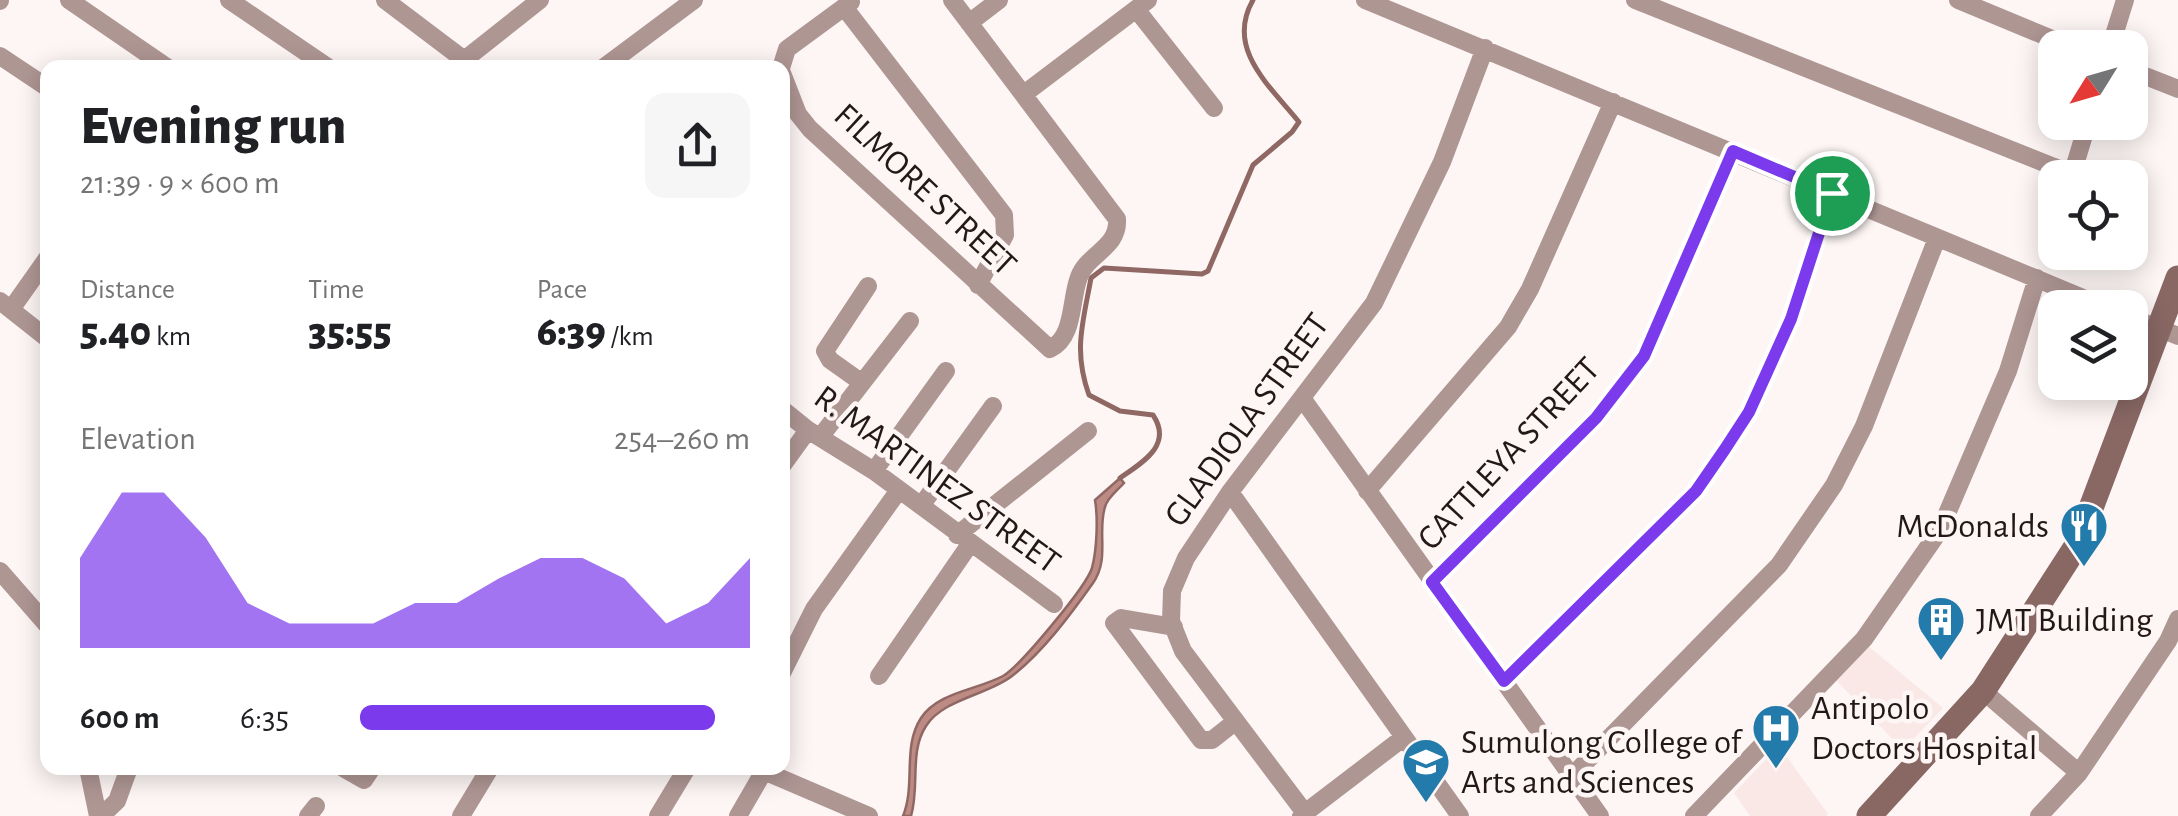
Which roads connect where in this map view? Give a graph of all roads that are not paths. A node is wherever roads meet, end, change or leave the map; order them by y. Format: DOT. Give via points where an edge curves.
graph roads {
  1 [pos="69,0"];
  2 [pos="229,0"];
  3 [pos="540,0"];
  4 [pos="694,0"];
  5 [pos="952,0"];
  6 [pos="999,0"];
  7 [pos="1366,0"];
  8 [pos="1635,0"];
  9 [pos="1958,0"];
  10 [pos="2125,0"];
  11 [pos="389,1"];
  12 [pos="849,4"];
  13 [pos="1142,5"];
  14 [pos="969,23"];
  15 [pos="2116,30"];
  16 [pos="2038,33"];
  17 [pos="1485,48"];
  18 [pos="0,56"];
  19 [pos="156,60"];
  20 [pos="317,60"];
  21 [pos="455,60"];
  22 [pos="462,60"];
  23 [pos="615,60"];
  24 [pos="784,60"];
  25 [pos="2148,77"];
  26 [pos="40,83"];
  27 [pos="2178,89"];
  28 [pos="790,92"];
  29 [pos="1024,94"];
  30 [pos="1613,102"];
  31 [pos="1214,108"];
  32 [pos="1733,151"];
  33 [pos="2038,162"];
  34 [pos="1832,193"];
  35 [pos="1937,238"];
  36 [pos="40,266"];
  37 [pos="2037,278"];
  38 [pos="2178,278"];
  39 [pos="978,285"];
  40 [pos="868,286"];
  41 [pos="2065,290"];
  42 [pos="6,304"];
  43 [pos="910,320"];
  44 [pos="40,332"];
  45 [pos="2169,332"];
  46 [pos="946,371"];
  47 [pos="861,382"];
  48 [pos="1302,398"];
  49 [pos="993,406"];
  50 [pos="790,415"];
  51 [pos="1088,431"];
  52 [pos="815,433"];
  53 [pos="790,458"];
  54 [pos="874,471"];
  55 [pos="899,490"];
  56 [pos="1367,491"];
  57 [pos="1230,492"];
  58 [pos="921,506"];
  59 [pos="964,539"];
  60 [pos="0,571"];
  61 [pos="1432,582"];
  62 [pos="1054,604"];
  63 [pos="40,617"];
  64 [pos="2178,619"];
  65 [pos="1174,627"];
  66 [pos="790,656"];
  67 [pos="879,676"];
  68 [pos="1504,681"];
  69 [pos="1984,691"];
  70 [pos="1236,722"];
  71 [pos="1403,738"];
  72 [pos="2079,773"];
  73 [pos="90,775"];
  74 [pos="126,775"];
  75 [pos="486,775"];
  76 [pos="683,775"];
  77 [pos="758,775"];
  78 [pos="773,775"];
  79 [pos="1572,776"];
  80 [pos="844,811"];
  81 [pos="1303,814"];
  82 [pos="100,816"];
  83 [pos="462,816"];
  84 [pos="658,816"];
  85 [pos="738,816"];
  86 [pos="869,816"];
  87 [pos="1460,816"];
  88 [pos="1600,816"];
  89 [pos="1694,816"];
  90 [pos="1869,816"];
  91 [pos="2039,816"];
  1 -- 19 [label="street"];
  2 -- 20 [label="street"];
  3 -- 22 [label="street"];
  4 -- 23 [label="street"];
  5 -- 14 [label="street"];
  6 -- 14 [label="street"];
  7 -- 17 [label="street"];
  8 -- 33 [label="street"];
  9 -- 16 [label="street"];
  10 -- 15 [label="street"];
  11 -- 21 [label="street"];
  12 -- 24 [label="street, FILMORE STREET" via="787,49"];
  12 -- 39 [label="street" via="1004,215 1006,235"];
  13 -- 29 [label="street"];
  13 -- 31 [label="street"];
  14 -- 29 [label="street"];
  17 -- 30 [label="street"];
  17 -- 48 [label="street, GLADIOLA STREET" via="1399,256 1374,303"];
  18 -- 26 [label="street"];
  25 -- 27 [label="street"];
  28 -- 39 [label="street, FILMORE STREET" via="810,129"];
  29 -- 39 [label="street, FILMORE STREET" via="1118,229 1080,273 1062,340 1050,349"];
  30 -- 32 [label="street"];
  30 -- 56 [label="street" via="1508,327"];
  32 -- 34 [label="street"];
  32 -- 61 [label="street, CATTLEYA STREET" via="1644,356 1596,418"];
  34 -- 35 [label="street"];
  34 -- 68 [label="street" via="1791,319 1725,449 1696,491"];
  35 -- 37 [label="street"];
  35 -- 79 [label="street" via="1834,485 1780,564"];
  36 -- 42 [label="street"];
  37 -- 41 [label="street"];
  37 -- 89 [label="street" via="2002,387 1940,530 1864,639"];
  38 -- 45 [label="main road"];
  40 -- 47 [label="street" via="825,350"];
  42 -- 44 [label="street"];
  43 -- 47 [label="street"];
  45 -- 69 [label="main road" via="2077,545"];
  46 -- 54 [label="street"];
  47 -- 52 [label="street"];
  48 -- 56 [label="street"];
  48 -- 57 [label="street, GLADIOLA STREET"];
  49 -- 58 [label="street"];
  50 -- 52 [label="street, R. MARTINEZ STREET"];
  51 -- 59 [label="street"];
  52 -- 53 [label="street"];
  52 -- 54 [label="street, R. MARTINEZ STREET"];
  54 -- 55 [label="street, R. MARTINEZ STREET"];
  55 -- 58 [label="street, R. MARTINEZ STREET"];
  55 -- 66 [label="street" via="814,609"];
  56 -- 61 [label="street"];
  57 -- 65 [label="street, GLADIOLA STREET" via="1172,591"];
  57 -- 71 [label="street"];
  58 -- 59 [label="street, R. MARTINEZ STREET"];
  59 -- 62 [label="street, R. MARTINEZ STREET"];
  59 -- 67 [label="street"];
  60 -- 63 [label="street"];
  61 -- 68 [label="street"];
  64 -- 72 [label="street"];
  65 -- 70 [label="street" via="1183,651"];
  65 -- 70 [label="street" via="1121,618 1114,623 1201,740 1212,740"];
  68 -- 79 [label="street"];
  69 -- 72 [label="street"];
  69 -- 90 [label="main road"];
  70 -- 81 [label="street"];
  71 -- 81 [label="street"];
  71 -- 87 [label="street"];
  72 -- 91 [label="street"];
  73 -- 82 [label="street"];
  74 -- 82 [label="street" via="117,801"];
  75 -- 83 [label="street"];
  76 -- 84 [label="street"];
  77 -- 85 [label="street"];
  78 -- 80 [label="street"];
  79 -- 88 [label="street"];
  80 -- 86 [label="street"];
}
